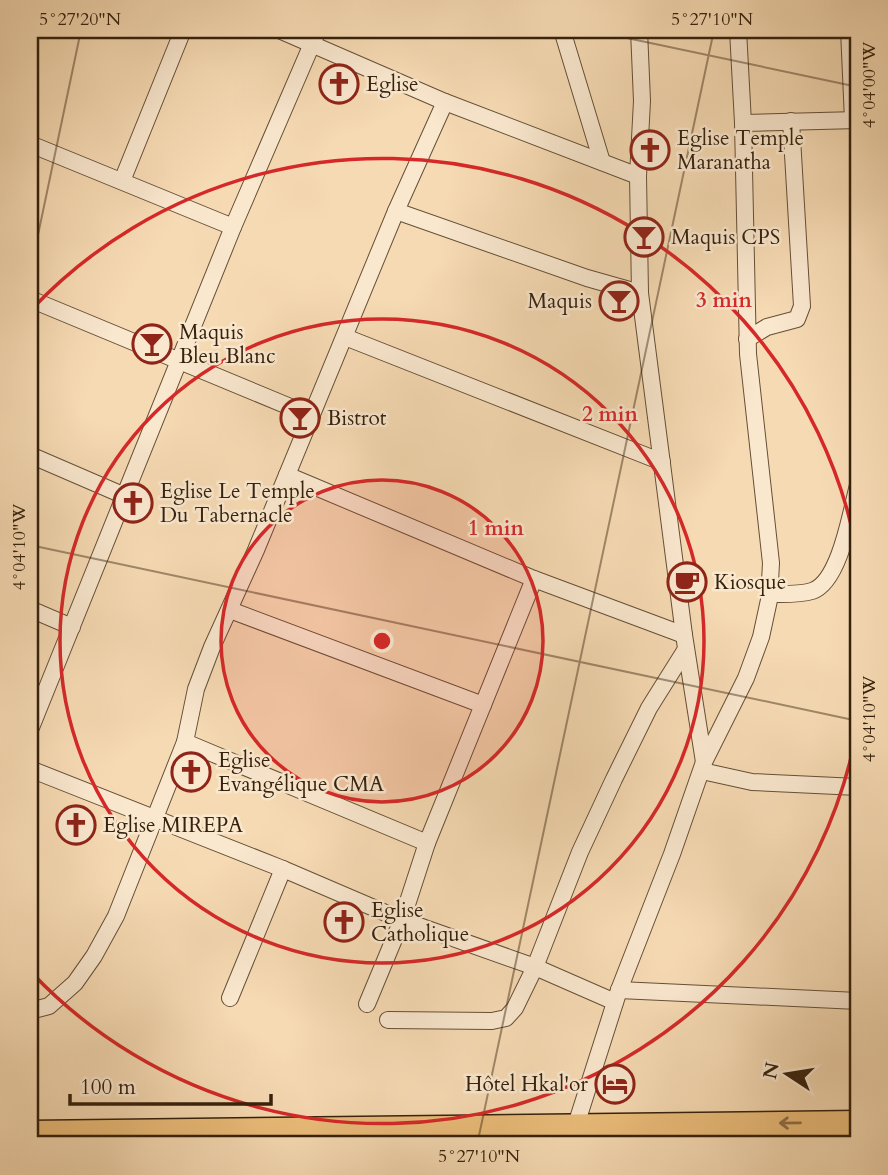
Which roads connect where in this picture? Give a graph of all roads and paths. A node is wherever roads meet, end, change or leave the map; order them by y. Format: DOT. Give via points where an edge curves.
graph roads {
  1 [pos="183,30"];
  2 [pos="279,30"];
  3 [pos="562,30"];
  4 [pos="639,30"];
  5 [pos="738,30"];
  6 [pos="849,30"];
  7 [pos="315,37"];
  8 [pos="445,102"];
  9 [pos="856,120"];
  10 [pos="791,121"];
  11 [pos="743,123"];
  12 [pos="30,144"];
  13 [pos="602,162"];
  14 [pos="638,176"];
  15 [pos="122,181"];
  16 [pos="396,211"];
  17 [pos="233,227"];
  18 [pos="640,293"];
  19 [pos="30,299"];
  20 [pos="345,337"];
  21 [pos="747,339"];
  22 [pos="179,362"];
  23 [pos="312,416"];
  24 [pos="30,455"];
  25 [pos="662,462"];
  26 [pos="288,475"];
  27 [pos="858,485"];
  28 [pos="125,496"];
  29 [pos="534,579"];
  30 [pos="769,594"];
  31 [pos="30,609"];
  32 [pos="230,610"];
  33 [pos="72,627"];
  34 [pos="685,642"];
  35 [pos="482,705"];
  36 [pos="30,730"];
  37 [pos="185,742"];
  38 [pos="703,767"];
  39 [pos="30,769"];
  40 [pos="858,787"];
  41 [pos="154,818"];
  42 [pos="427,843"];
  43 [pos="283,869"];
  44 [pos="402,920"];
  45 [pos="534,967"];
  46 [pos="617,996"];
  47 [pos="230,998"];
  48 [pos="858,1001"];
  49 [pos="367,1004"];
  50 [pos="30,1011"];
  51 [pos="388,1020"];
  52 [pos="858,1123"];
  53 [pos="576,1125"];
  54 [pos="30,1133"];
  1 -- 15 [label="street"];
  2 -- 7 [label="street"];
  3 -- 13 [label="street"];
  4 -- 14 [label="street"];
  5 -- 11 [label="street"];
  6 -- 9 [label="street"];
  7 -- 8 [label="street"];
  7 -- 17 [label="street"];
  8 -- 13 [label="street"];
  8 -- 16 [label="street"];
  9 -- 10 [label="street"];
  10 -- 11 [label="street"];
  10 -- 21 [label="street" via="802,306 797,318"];
  11 -- 21 [label="street"];
  12 -- 15 [label="street"];
  13 -- 14 [label="street"];
  14 -- 18 [label="street"];
  15 -- 17 [label="street"];
  16 -- 18 [label="street"];
  16 -- 20 [label="street"];
  17 -- 22 [label="street"];
  18 -- 25 [label="street"];
  19 -- 22 [label="street"];
  20 -- 23 [label="street"];
  20 -- 25 [label="street"];
  21 -- 30 [label="street" via="771,563"];
  22 -- 23 [label="street"];
  22 -- 28 [label="street"];
  23 -- 26 [label="street"];
  24 -- 28 [label="street"];
  25 -- 34 [label="street"];
  26 -- 29 [label="street"];
  26 -- 32 [label="street"];
  27 -- 30 [label="street" via="835,565 823,585 806,593"];
  28 -- 33 [label="street"];
  29 -- 34 [label="street"];
  29 -- 35 [label="street"];
  30 -- 38 [label="street" via="761,637 746,678"];
  31 -- 33 [label="street"];
  32 -- 35 [label="street"];
  32 -- 37 [label="street" via="196,689"];
  33 -- 36 [label="street"];
  34 -- 38 [label="street"];
  34 -- 45 [label="street" via="580,852"];
  35 -- 42 [label="street"];
  37 -- 41 [label="street"];
  37 -- 42 [label="street"];
  38 -- 40 [label="street" via="752,782"];
  38 -- 46 [label="street"];
  39 -- 41 [label="street"];
  41 -- 43 [label="street"];
  41 -- 50 [label="street" via="116,916 94,956 75,983 48,1006"];
  42 -- 44 [label="street"];
  43 -- 44 [label="street"];
  43 -- 47 [label="street"];
  44 -- 45 [label="street"];
  44 -- 49 [label="street"];
  45 -- 46 [label="street"];
  45 -- 51 [label="street" via="506,1017 492,1021"];
  46 -- 48 [label="street"];
  46 -- 53 [label="street"];
  52 -- 53 [label="main road, one-way"];
  53 -- 54 [label="main road"];
}
